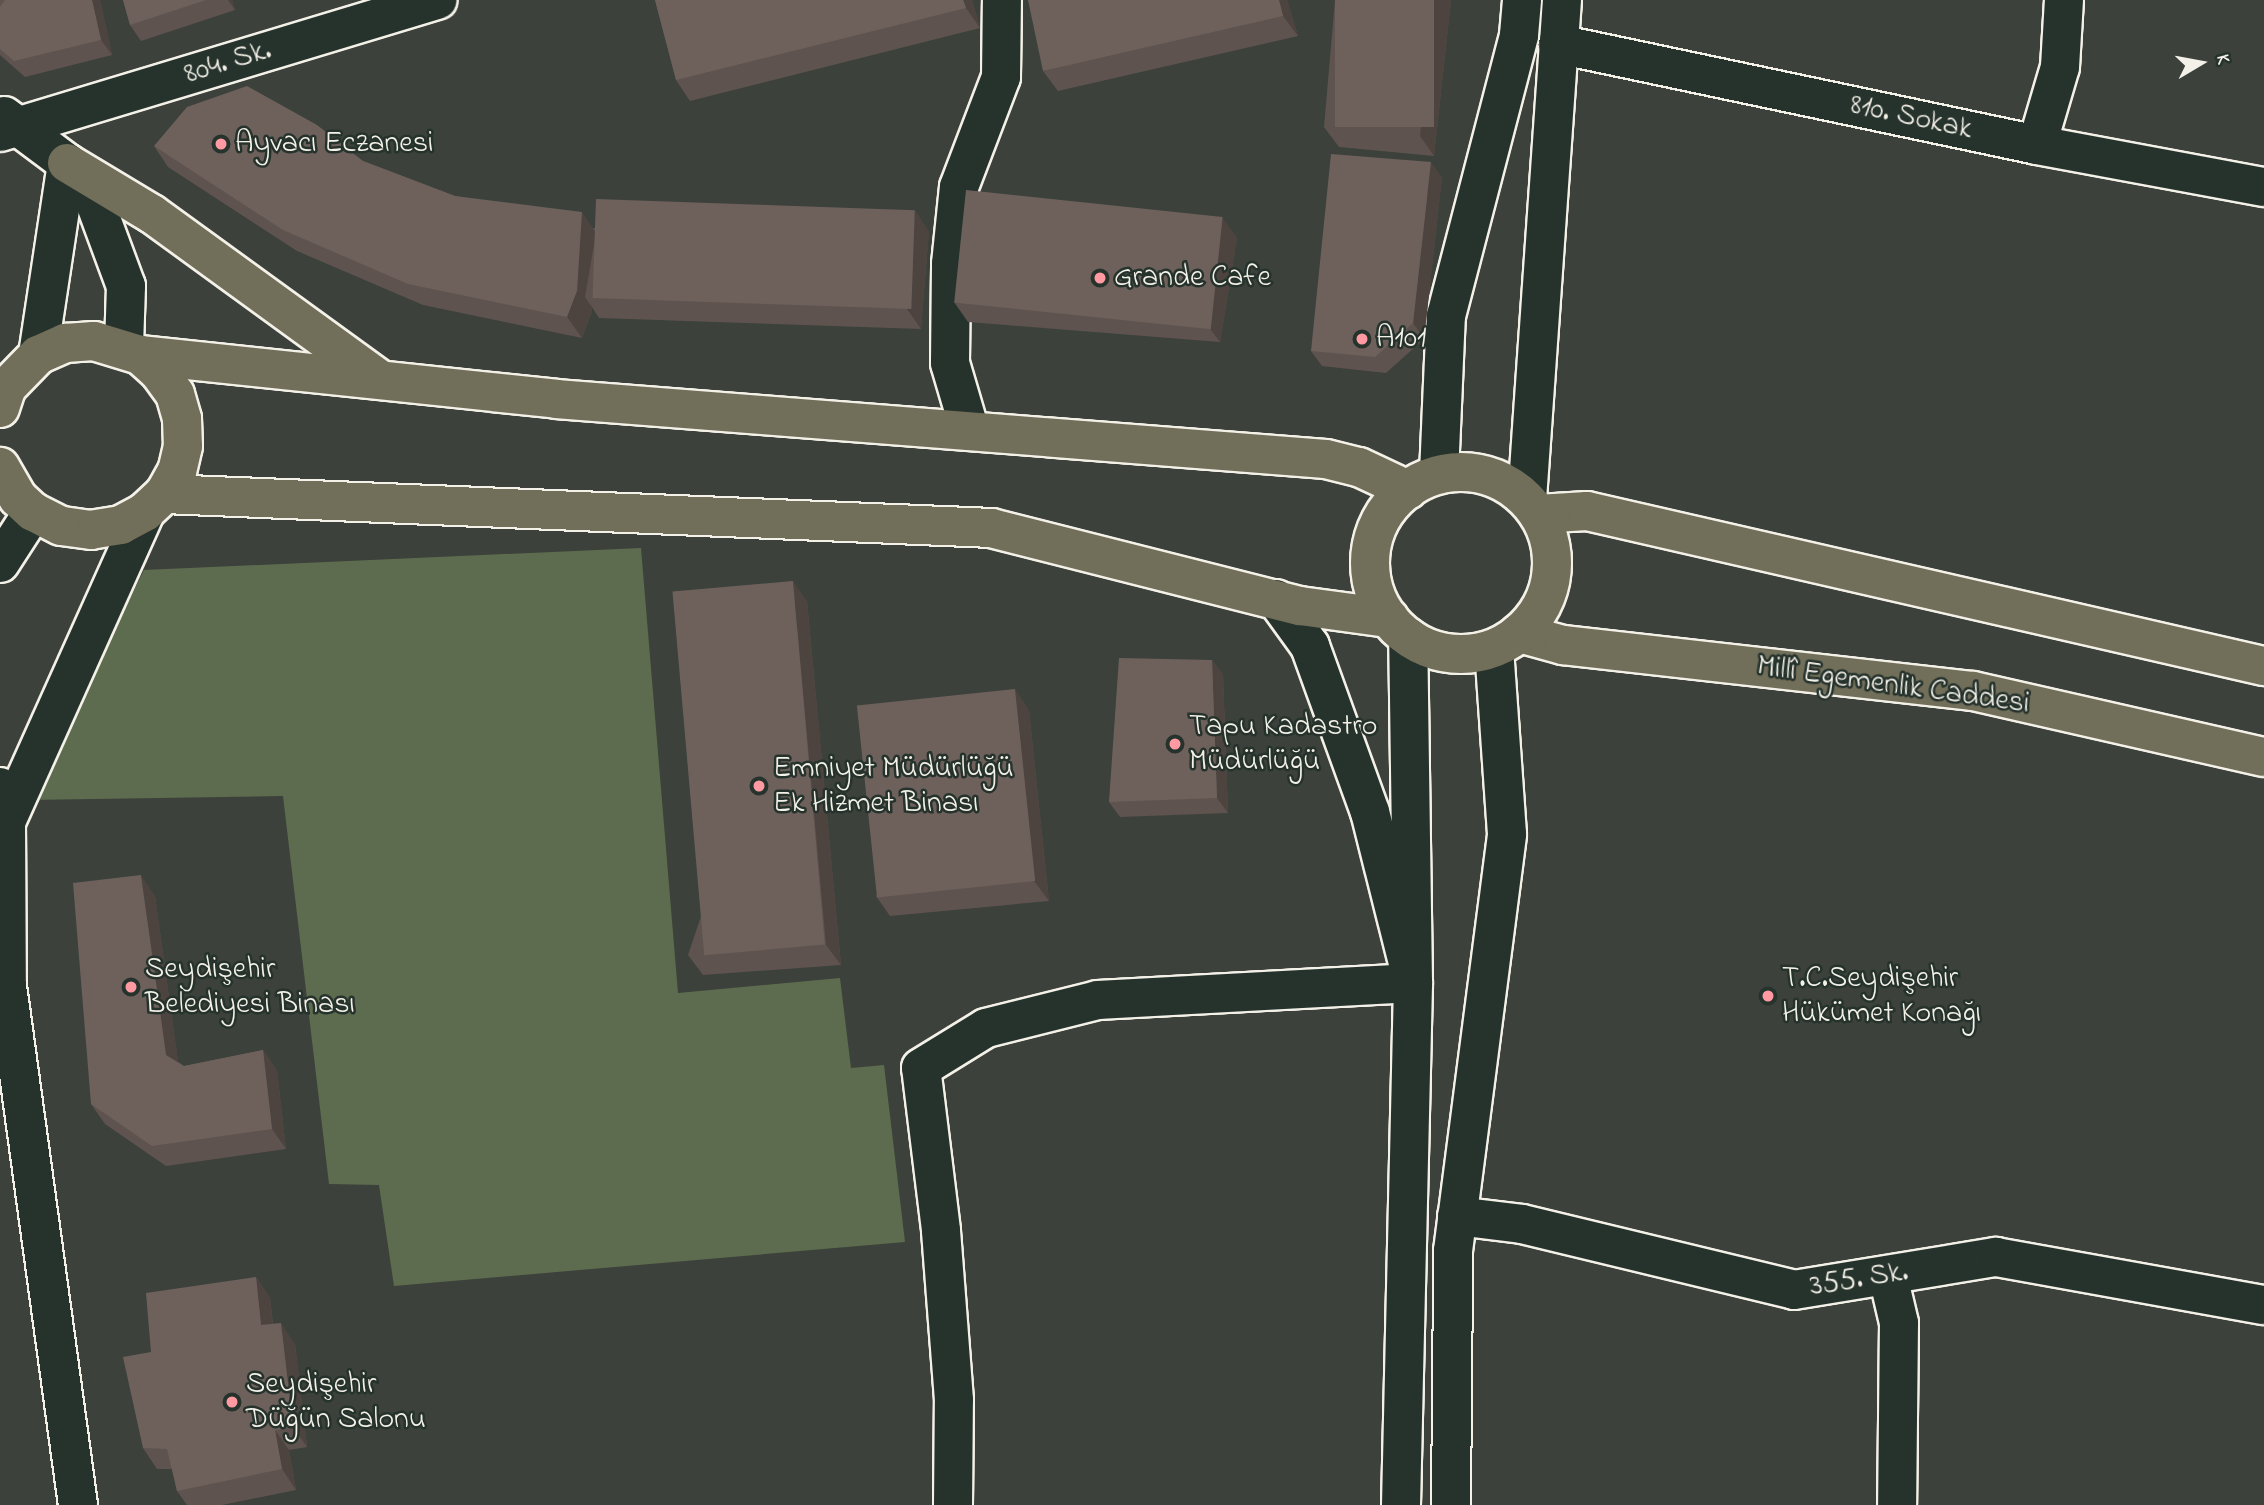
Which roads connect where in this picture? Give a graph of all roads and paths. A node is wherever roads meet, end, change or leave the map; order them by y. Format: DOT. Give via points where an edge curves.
graph roads {
  1 [pos="437,0"];
  2 [pos="1002,0"];
  3 [pos="1522,0"];
  4 [pos="1562,0"];
  5 [pos="2064,0"];
  6 [pos="386,7"];
  7 [pos="1558,44"];
  8 [pos="6,124"];
  9 [pos="2037,145"];
  10 [pos="67,163"];
  11 [pos="2264,187"];
  12 [pos="132,351"];
  13 [pos="38,355"];
  14 [pos="381,380"];
  15 [pos="2,395"];
  16 [pos="970,431"];
  17 [pos="1423,482"];
  18 [pos="13,495"];
  19 [pos="154,503"];
  20 [pos="1532,507"];
  21 [pos="0,563"];
  22 [pos="1276,599"];
  23 [pos="1398,627"];
  24 [pos="1507,641"];
  25 [pos="2264,666"];
  26 [pos="2264,757"];
  27 [pos="3,804"];
  28 [pos="1413,983"];
  29 [pos="3,989"];
  30 [pos="1457,1216"];
  31 [pos="1888,1276"];
  32 [pos="2264,1305"];
  33 [pos="1391,1502"];
  34 [pos="78,1505"];
  35 [pos="953,1505"];
  36 [pos="1451,1505"];
  37 [pos="1897,1505"];
  1 -- 6 [label="street, 804. Sk."];
  2 -- 16 [label="street" via="1001,77 959,187 951,264 950,363"];
  3 -- 17 [label="street" via="1519,35 1446,316"];
  4 -- 7 [label="street"];
  5 -- 9 [label="street" via="2060,67"];
  6 -- 8 [label="street, 804. Sk."];
  7 -- 9 [label="street, 810. Sokak"];
  7 -- 20 [label="street"];
  8 -- 10 [label="street"];
  9 -- 11 [label="street, 810. Sokak"];
  10 -- 12 [label="street" via="93,197 126,286"];
  10 -- 13 [label="street"];
  10 -- 14 [label="main road" via="152,214"];
  12 -- 13 [label="main road" via="94,341 65,343"];
  12 -- 14 [label="main road"];
  12 -- 19 [label="main road" via="174,394 182,419 177,471"];
  13 -- 15 [label="main road"];
  14 -- 16 [label="main road" via="556,399"];
  16 -- 17 [label="main road" via="1326,459"];
  17 -- 20 [label="main road" via="1486,475"];
  17 -- 23 [label="main road" via="1381,519 1372,543 1373,582"];
  18 -- 19 [label="main road" via="61,526 91,530 121,525"];
  18 -- 21 [label="street"];
  19 -- 22 [label="main road" via="991,528"];
  19 -- 27 [label="street"];
  20 -- 24 [label="main road" via="1552,553 1550,583 1539,611"];
  20 -- 25 [label="main road" via="1587,511"];
  22 -- 23 [label="main road"];
  22 -- 28 [label="street" via="1310,646 1370,812"];
  23 -- 24 [label="main road" via="1435,650 1464,654"];
  23 -- 28 [label="street"];
  24 -- 26 [label="main road, Millî Egemenlik Caddesi" via="1973,691"];
  24 -- 30 [label="street" via="1507,834"];
  27 -- 29 [label="street"];
  28 -- 33 [label="street"];
  28 -- 35 [label="street" via="1098,1000 986,1028 921,1068 941,1230 954,1400"];
  29 -- 34 [label="street"];
  30 -- 31 [label="street, 355. Sk." via="1522,1224 1794,1290"];
  30 -- 36 [label="street"];
  31 -- 32 [label="street, 355. Sk." via="1996,1257"];
  31 -- 37 [label="street" via="1899,1323"];
}
